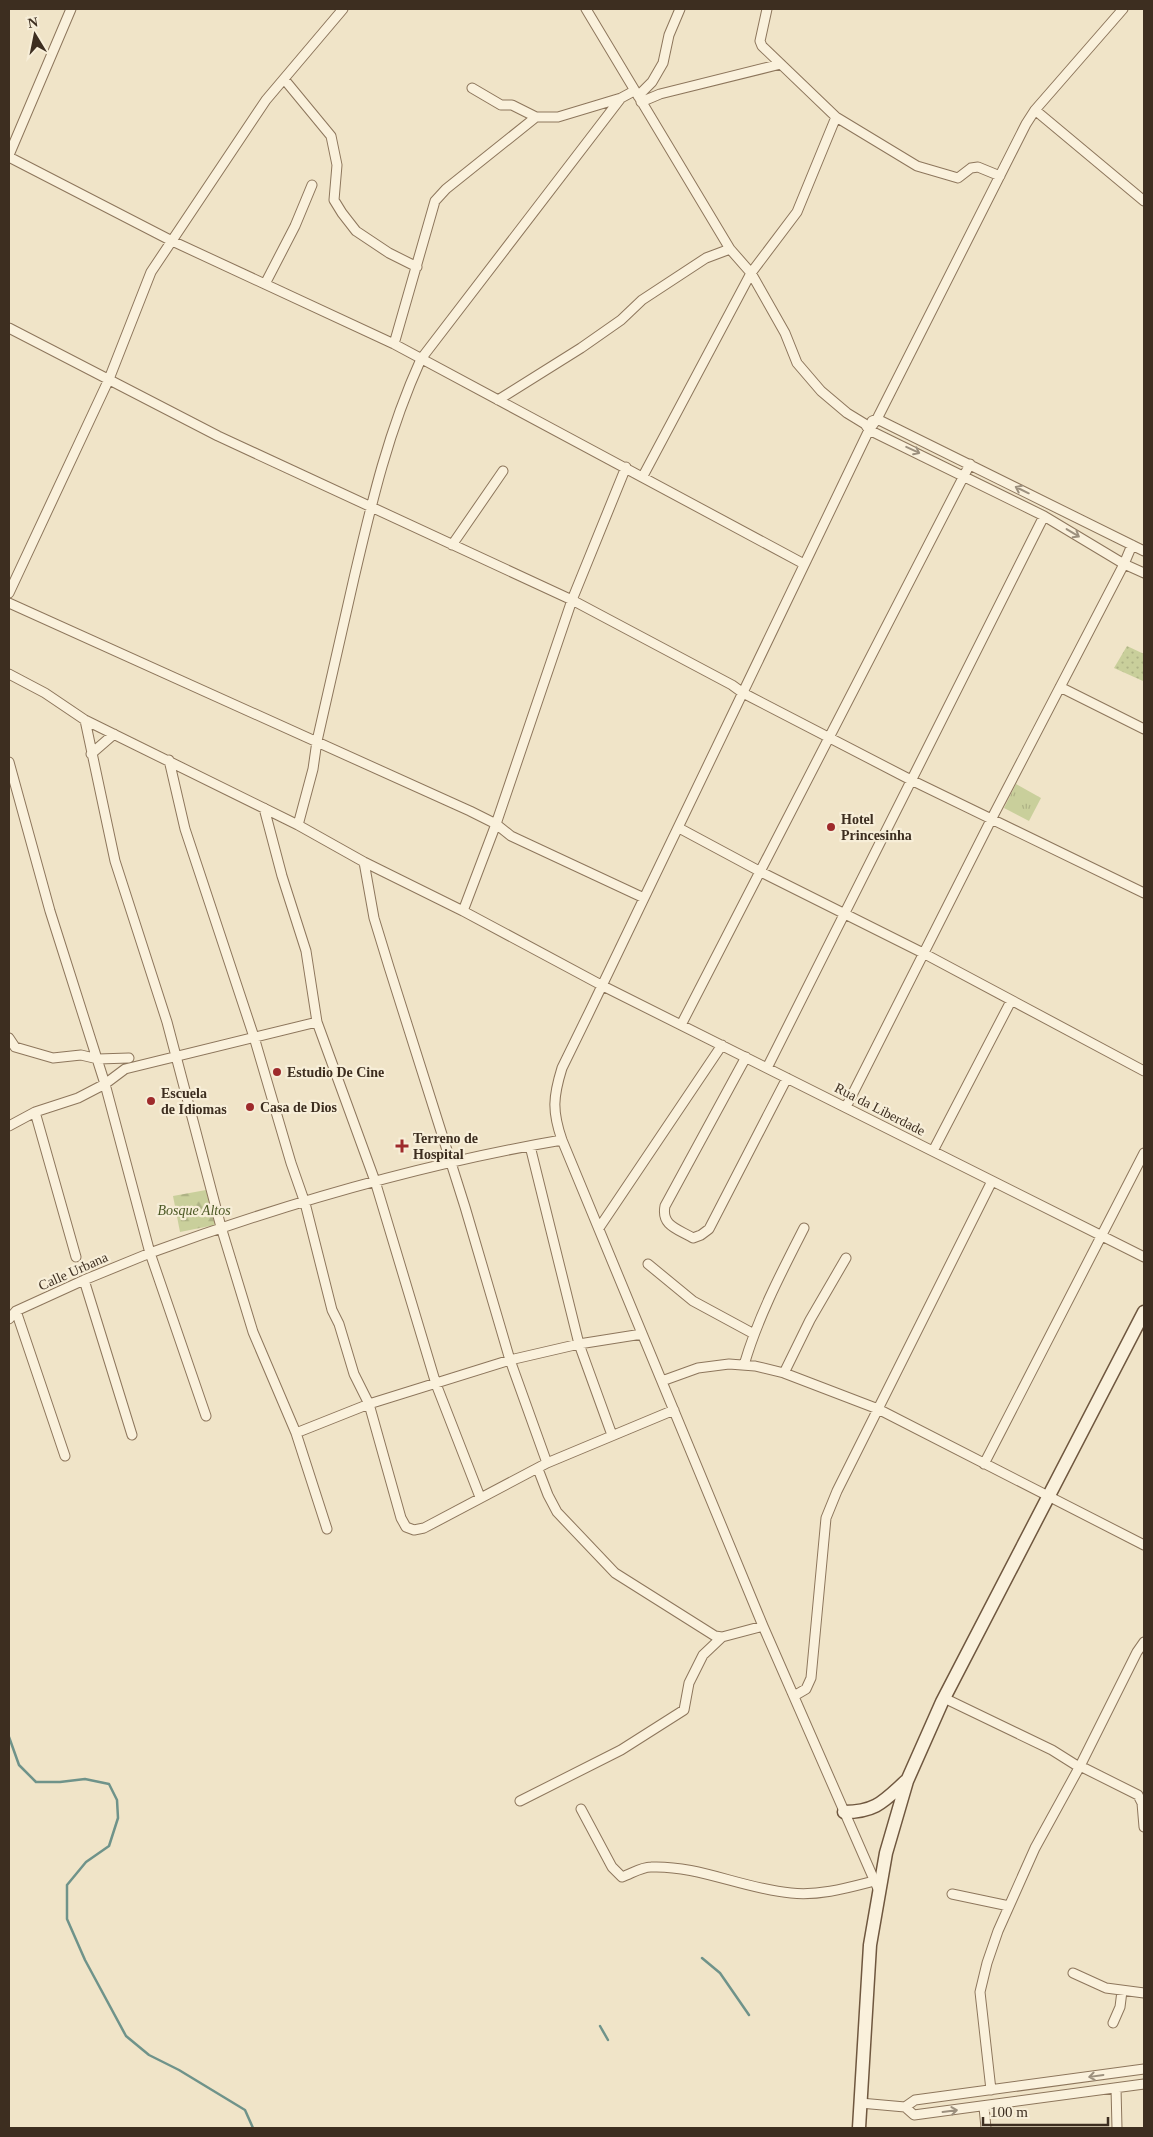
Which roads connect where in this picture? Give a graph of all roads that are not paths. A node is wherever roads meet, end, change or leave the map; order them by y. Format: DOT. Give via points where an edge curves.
graph roads {
  1 [pos="70,9"];
  2 [pos="343,9"];
  3 [pos="586,9"];
  4 [pos="680,9"];
  5 [pos="767,9"];
  6 [pos="1123,9"];
  7 [pos="781,64"];
  8 [pos="284,79"];
  9 [pos="652,82"];
  10 [pos="472,88"];
  11 [pos="660,94"];
  12 [pos="638,96"];
  13 [pos="622,98"];
  14 [pos="1035,110"];
  15 [pos="536,116"];
  16 [pos="836,117"];
  17 [pos="9,156"];
  18 [pos="1000,176"];
  19 [pos="312,186"];
  20 [pos="1144,201"];
  21 [pos="170,240"];
  22 [pos="730,249"];
  23 [pos="417,267"];
  24 [pos="751,273"];
  25 [pos="266,284"];
  26 [pos="9,328"];
  27 [pos="394,344"];
  28 [pos="422,359"];
  29 [pos="109,379"];
  30 [pos="498,400"];
  31 [pos="877,419"];
  32 [pos="867,427"];
  33 [pos="970,464"];
  34 [pos="626,467"];
  35 [pos="503,471"];
  36 [pos="643,476"];
  37 [pos="965,476"];
  38 [pos="371,506"];
  39 [pos="1044,516"];
  40 [pos="452,545"];
  41 [pos="1132,545"];
  42 [pos="1144,551"];
  43 [pos="804,564"];
  44 [pos="1124,564"];
  45 [pos="1144,573"];
  46 [pos="9,593"];
  47 [pos="572,600"];
  48 [pos="9,603"];
  49 [pos="9,674"];
  50 [pos="1060,687"];
  51 [pos="743,693"];
  52 [pos="85,720"];
  53 [pos="1144,730"];
  54 [pos="114,734"];
  55 [pos="829,737"];
  56 [pos="317,741"];
  57 [pos="91,754"];
  58 [pos="169,760"];
  59 [pos="9,762"];
  60 [pos="911,780"];
  61 [pos="264,808"];
  62 [pos="992,818"];
  63 [pos="496,824"];
  64 [pos="298,825"];
  65 [pos="679,828"];
  66 [pos="364,862"];
  67 [pos="761,872"];
  68 [pos="1144,893"];
  69 [pos="644,898"];
  70 [pos="463,912"];
  71 [pos="844,913"];
  72 [pos="923,953"];
  73 [pos="602,986"];
  74 [pos="1011,1001"];
  75 [pos="317,1022"];
  76 [pos="681,1025"];
  77 [pos="254,1037"];
  78 [pos="9,1038"];
  79 [pos="722,1045"];
  80 [pos="176,1055"];
  81 [pos="746,1057"];
  82 [pos="129,1058"];
  83 [pos="98,1059"];
  84 [pos="767,1068"];
  85 [pos="1144,1071"];
  86 [pos="787,1078"];
  87 [pos="105,1084"];
  88 [pos="846,1107"];
  89 [pos="35,1112"];
  90 [pos="9,1126"];
  91 [pos="562,1140"];
  92 [pos="530,1146"];
  93 [pos="933,1151"];
  94 [pos="1144,1153"];
  95 [pos="450,1162"];
  96 [pos="374,1181"];
  97 [pos="992,1181"];
  98 [pos="305,1202"];
  99 [pos="221,1227"];
  100 [pos="599,1228"];
  101 [pos="804,1228"];
  102 [pos="1102,1236"];
  103 [pos="150,1253"];
  104 [pos="76,1257"];
  105 [pos="1144,1257"];
  106 [pos="846,1258"];
  107 [pos="648,1264"];
  108 [pos="84,1280"];
  109 [pos="16,1311"];
  110 [pos="1144,1312"];
  111 [pos="9,1319"];
  112 [pos="642,1334"];
  113 [pos="754,1334"];
  114 [pos="579,1344"];
  115 [pos="510,1360"];
  116 [pos="744,1365"];
  117 [pos="784,1373"];
  118 [pos="662,1381"];
  119 [pos="436,1384"];
  120 [pos="369,1404"];
  121 [pos="878,1409"];
  122 [pos="674,1410"];
  123 [pos="206,1416"];
  124 [pos="296,1433"];
  125 [pos="132,1435"];
  126 [pos="612,1435"];
  127 [pos="65,1456"];
  128 [pos="546,1463"];
  129 [pos="984,1464"];
  130 [pos="538,1469"];
  131 [pos="480,1496"];
  132 [pos="1050,1496"];
  133 [pos="327,1529"];
  134 [pos="1144,1545"];
  135 [pos="763,1626"];
  136 [pos="722,1638"];
  137 [pos="1144,1642"];
  138 [pos="794,1696"];
  139 [pos="944,1698"];
  140 [pos="1080,1766"];
  141 [pos="907,1781"];
  142 [pos="520,1801"];
  143 [pos="581,1809"];
  144 [pos="844,1812"];
  145 [pos="1144,1827"];
  146 [pos="876,1886"];
  147 [pos="952,1894"];
  148 [pos="1009,1906"];
  149 [pos="1073,1973"];
  150 [pos="1122,1991"];
  151 [pos="1144,1993"];
  152 [pos="1113,2023"];
  153 [pos="1144,2069"];
  154 [pos="1144,2084"];
  155 [pos="1116,2088"];
  156 [pos="991,2090"];
  157 [pos="860,2103"];
  158 [pos="905,2107"];
  159 [pos="984,2107"];
  160 [pos="859,2128"];
  161 [pos="986,2128"];
  162 [pos="1117,2128"];
  1 -- 17 [label="street"];
  2 -- 8 [label="street"];
  3 -- 12 [label="street"];
  4 -- 9 [label="street" via="669,35 664,63"];
  5 -- 7 [label="street" via="760,41"];
  6 -- 14 [label="street"];
  7 -- 11 [label="street"];
  7 -- 16 [label="street"];
  8 -- 21 [label="street" via="266,100"];
  8 -- 23 [label="street" via="332,136 337,165 334,200 342,212 356,230 389,253"];
  9 -- 11 [label="street"];
  9 -- 12 [label="street"];
  10 -- 15 [label="street" via="501,105 512,105"];
  11 -- 12 [label="street"];
  12 -- 13 [label="street"];
  12 -- 22 [label="street"];
  13 -- 15 [label="street" via="558,117"];
  13 -- 28 [label="street"];
  14 -- 18 [label="street"];
  14 -- 20 [label="street"];
  15 -- 23 [label="street" via="435,201"];
  16 -- 18 [label="street" via="917,166 952,178 958,178 971,168"];
  16 -- 24 [label="street" via="797,212"];
  17 -- 21 [label="street"];
  18 -- 31 [label="street"];
  19 -- 25 [label="street"];
  21 -- 25 [label="street"];
  21 -- 29 [label="street" via="151,272"];
  22 -- 24 [label="street"];
  22 -- 30 [label="street" via="706,258 658,289 581,348"];
  23 -- 27 [label="street"];
  24 -- 32 [label="street" via="785,333 797,363 821,391"];
  24 -- 36 [label="street"];
  25 -- 27 [label="street"];
  26 -- 29 [label="street"];
  27 -- 28 [label="street"];
  28 -- 30 [label="street"];
  28 -- 38 [label="street" via="391,432"];
  29 -- 38 [label="street" via="218,436"];
  29 -- 46 [label="street"];
  30 -- 34 [label="street"];
  31 -- 32 [label="street"];
  31 -- 33 [label="street"];
  32 -- 37 [label="street, one-way"];
  32 -- 43 [label="street"];
  33 -- 37 [label="street"];
  41 -- 33 [label="street, one-way"];
  34 -- 36 [label="street"];
  34 -- 47 [label="street"];
  35 -- 40 [label="street"];
  36 -- 43 [label="street"];
  37 -- 39 [label="street"];
  37 -- 55 [label="street"];
  38 -- 40 [label="street"];
  38 -- 56 [label="street"];
  39 -- 44 [label="street, one-way"];
  39 -- 60 [label="street"];
  40 -- 47 [label="street"];
  41 -- 42 [label="street"];
  41 -- 44 [label="street"];
  43 -- 51 [label="street"];
  44 -- 45 [label="street"];
  44 -- 50 [label="street"];
  47 -- 51 [label="street"];
  47 -- 63 [label="street"];
  48 -- 56 [label="street"];
  49 -- 52 [label="street, Rua da Liberdade"];
  50 -- 53 [label="street"];
  50 -- 62 [label="street"];
  51 -- 55 [label="street"];
  51 -- 65 [label="street"];
  52 -- 54 [label="street, Rua da Liberdade"];
  52 -- 57 [label="street"];
  54 -- 57 [label="street"];
  54 -- 58 [label="street, Rua da Liberdade"];
  55 -- 60 [label="street"];
  55 -- 67 [label="street"];
  56 -- 63 [label="street"];
  56 -- 64 [label="street"];
  57 -- 80 [label="street" via="115,861"];
  58 -- 61 [label="street, Rua da Liberdade"];
  58 -- 77 [label="street" via="185,829"];
  59 -- 83 [label="street" via="50,911"];
  60 -- 62 [label="street"];
  60 -- 71 [label="street"];
  61 -- 64 [label="street, Rua da Liberdade"];
  61 -- 75 [label="street" via="306,951"];
  62 -- 68 [label="street"];
  62 -- 72 [label="street"];
  63 -- 69 [label="street" via="511,836"];
  63 -- 70 [label="street"];
  64 -- 66 [label="street, Rua da Liberdade"];
  65 -- 67 [label="street"];
  65 -- 69 [label="street"];
  66 -- 70 [label="street, Rua da Liberdade"];
  66 -- 95 [label="street" via="374,918"];
  67 -- 71 [label="street"];
  67 -- 76 [label="street"];
  69 -- 73 [label="street"];
  70 -- 73 [label="street, Rua da Liberdade"];
  71 -- 72 [label="street"];
  71 -- 84 [label="street"];
  72 -- 74 [label="street"];
  72 -- 88 [label="street"];
  73 -- 76 [label="street, Rua da Liberdade"];
  73 -- 91 [label="street" via="562,1068 556,1088 554,1111"];
  74 -- 85 [label="street"];
  74 -- 93 [label="street"];
  75 -- 77 [label="street"];
  75 -- 96 [label="street"];
  76 -- 79 [label="street, Rua da Liberdade"];
  77 -- 80 [label="street"];
  77 -- 98 [label="street"];
  78 -- 83 [label="street" via="15,1047 54,1058 81,1055"];
  79 -- 81 [label="street, Rua da Liberdade"];
  79 -- 100 [label="street"];
  80 -- 87 [label="street" via="125,1069"];
  80 -- 99 [label="street"];
  81 -- 84 [label="street, Rua da Liberdade"];
  81 -- 86 [label="street" via="665,1206 667,1222 693,1238 708,1229"];
  82 -- 83 [label="street"];
  83 -- 87 [label="street"];
  84 -- 86 [label="street, Rua da Liberdade"];
  86 -- 88 [label="street, Rua da Liberdade"];
  87 -- 89 [label="street" via="78,1098"];
  87 -- 103 [label="street"];
  88 -- 93 [label="street, Rua da Liberdade"];
  89 -- 90 [label="street"];
  89 -- 104 [label="street"];
  91 -- 92 [label="street, Calle Urbana"];
  91 -- 100 [label="street"];
  92 -- 95 [label="street, Calle Urbana"];
  92 -- 114 [label="street"];
  93 -- 97 [label="street, Rua da Liberdade"];
  94 -- 102 [label="street"];
  95 -- 96 [label="street, Calle Urbana"];
  95 -- 115 [label="street"];
  96 -- 98 [label="street, Calle Urbana"];
  96 -- 119 [label="street"];
  97 -- 102 [label="street, Rua da Liberdade"];
  97 -- 121 [label="street"];
  98 -- 99 [label="street, Calle Urbana"];
  98 -- 120 [label="street" via="332,1310 354,1374"];
  99 -- 103 [label="street, Calle Urbana"];
  99 -- 124 [label="street" via="253,1332"];
  100 -- 112 [label="street"];
  101 -- 113 [label="street"];
  102 -- 105 [label="street, Rua da Liberdade"];
  102 -- 129 [label="street"];
  103 -- 108 [label="street, Calle Urbana"];
  103 -- 123 [label="street"];
  106 -- 117 [label="street"];
  107 -- 113 [label="street" via="693,1301"];
  108 -- 109 [label="street, Calle Urbana"];
  108 -- 125 [label="street"];
  109 -- 111 [label="street, Calle Urbana"];
  109 -- 127 [label="street"];
  110 -- 132 [label="main road"];
  112 -- 114 [label="street"];
  112 -- 118 [label="street"];
  113 -- 116 [label="street"];
  114 -- 115 [label="street"];
  114 -- 126 [label="street"];
  115 -- 119 [label="street"];
  115 -- 128 [label="street"];
  116 -- 117 [label="street"];
  116 -- 118 [label="street" via="698,1368"];
  117 -- 121 [label="street"];
  118 -- 122 [label="street"];
  119 -- 120 [label="street"];
  119 -- 131 [label="street"];
  120 -- 124 [label="street"];
  120 -- 131 [label="street" via="406,1527 414,1530 424,1528"];
  121 -- 129 [label="street"];
  121 -- 138 [label="street" via="836,1491 826,1518 811,1678 806,1688"];
  122 -- 126 [label="street"];
  122 -- 135 [label="street"];
  124 -- 133 [label="street"];
  126 -- 128 [label="street"];
  128 -- 130 [label="street"];
  129 -- 132 [label="street"];
  130 -- 131 [label="street"];
  130 -- 136 [label="street" via="557,1512 615,1573"];
  132 -- 134 [label="street"];
  132 -- 139 [label="main road"];
  135 -- 136 [label="street"];
  135 -- 138 [label="street"];
  136 -- 142 [label="street" via="703,1655 689,1683 684,1710 621,1750"];
  137 -- 140 [label="street"];
  138 -- 144 [label="street"];
  139 -- 140 [label="street"];
  139 -- 141 [label="main road"];
  140 -- 145 [label="street" via="1138,1795"];
  140 -- 148 [label="street" via="1035,1848"];
  141 -- 144 [label="main road" via="874,1808"];
  141 -- 146 [label="main road"];
  143 -- 146 [label="street" via="612,1868 622,1876 648,1867 670,1868 792,1894"];
  144 -- 146 [label="street"];
  146 -- 157 [label="main road"];
  147 -- 148 [label="street"];
  148 -- 156 [label="street" via="980,1988"];
  149 -- 150 [label="street" via="1106,1988"];
  150 -- 151 [label="street"];
  150 -- 152 [label="street"];
  153 -- 156 [label="street, one-way"];
  154 -- 155 [label="street"];
  155 -- 159 [label="street"];
  155 -- 162 [label="street"];
  156 -- 158 [label="street" via="915,2100"];
  157 -- 158 [label="street"];
  157 -- 160 [label="main road"];
  158 -- 159 [label="street, one-way" via="914,2115"];
  159 -- 161 [label="street"];
}
